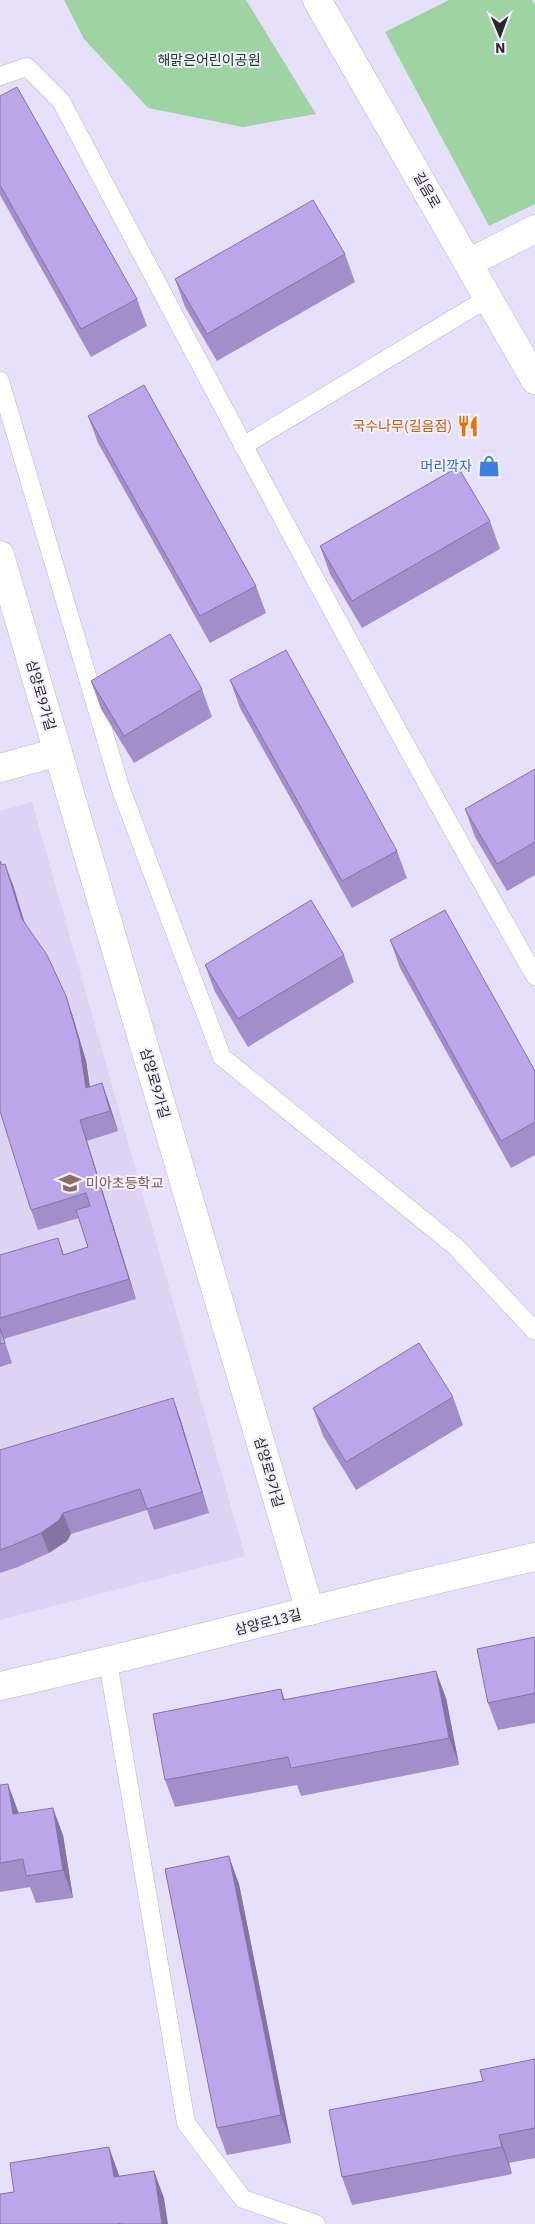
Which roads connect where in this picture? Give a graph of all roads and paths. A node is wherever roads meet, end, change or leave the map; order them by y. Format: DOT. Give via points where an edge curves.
graph roads {
  1 [pos="317,0"];
  2 [pos="0,76"];
  3 [pos="535,229"];
  4 [pos="468,263"];
  5 [pos="488,298"];
  6 [pos="535,380"];
  7 [pos="0,381"];
  8 [pos="243,446"];
  9 [pos="0,555"];
  10 [pos="58,752"];
  11 [pos="0,768"];
  12 [pos="535,976"];
  13 [pos="535,1331"];
  14 [pos="535,1557"];
  15 [pos="310,1611"];
  16 [pos="108,1662"];
  17 [pos="0,1686"];
  18 [pos="316,2224"];
  1 -- 4 [label="street, 길음로"];
  2 -- 8 [label="lane" via="27,67 61,101"];
  3 -- 4 [label="street"];
  4 -- 5 [label="street, 길음로"];
  5 -- 6 [label="street, 길음로"];
  5 -- 8 [label="lane"];
  7 -- 13 [label="lane" via="120,787 222,1057 455,1246"];
  8 -- 12 [label="lane" via="437,804"];
  9 -- 10 [label="street, 삼양로9가길"];
  10 -- 11 [label="street"];
  10 -- 15 [label="street, 삼양로9가길"];
  14 -- 15 [label="street, 삼양로13길"];
  15 -- 16 [label="street, 삼양로13길"];
  16 -- 17 [label="street, 삼양로13길"];
  16 -- 18 [label="lane" via="186,2123 243,2199"];
}
